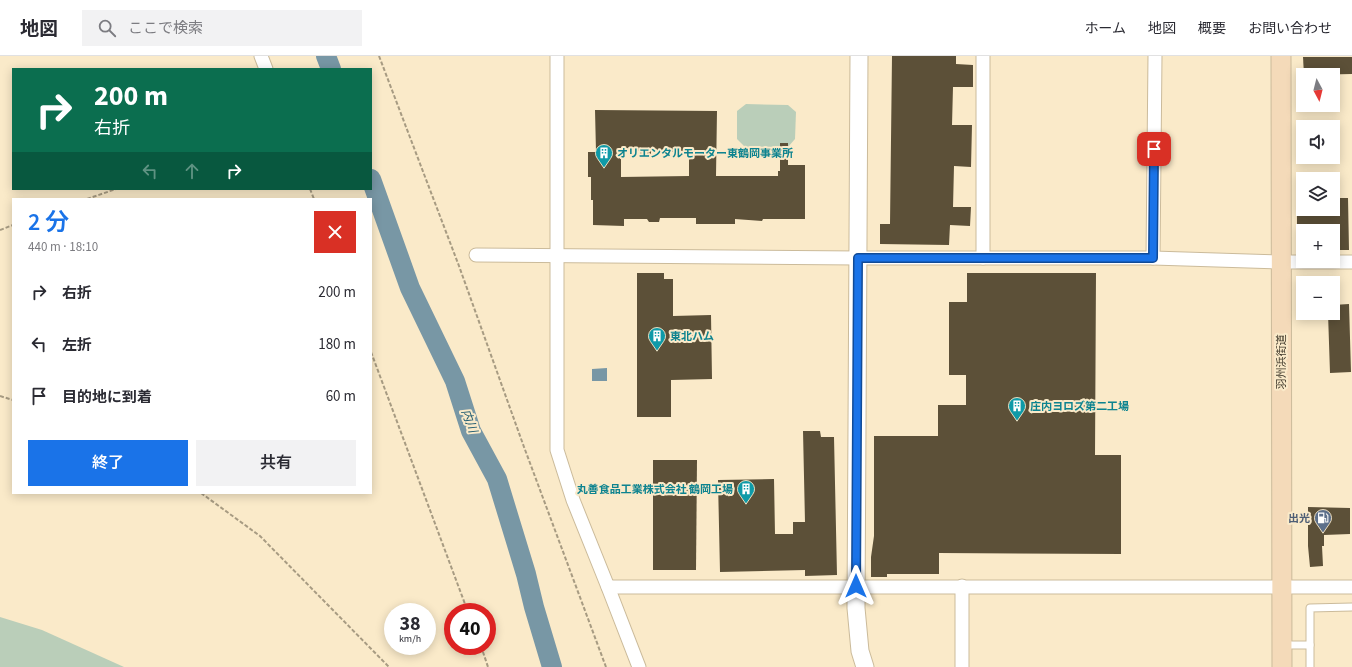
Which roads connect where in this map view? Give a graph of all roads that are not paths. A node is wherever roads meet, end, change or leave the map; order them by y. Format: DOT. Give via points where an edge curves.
graph roads {
  1 [pos="261,56"];
  2 [pos="557,56"];
  3 [pos="859,56"];
  4 [pos="983,56"];
  5 [pos="1155,56"];
  6 [pos="1281,56"];
  7 [pos="266,68"];
  8 [pos="476,255"];
  9 [pos="557,256"];
  10 [pos="858,258"];
  11 [pos="983,258"];
  12 [pos="1153,258"];
  13 [pos="1281,262"];
  14 [pos="1352,262"];
  15 [pos="856,586"];
  16 [pos="962,586"];
  17 [pos="608,587"];
  18 [pos="1282,587"];
  19 [pos="1352,587"];
  20 [pos="1352,607"];
  21 [pos="1282,645"];
  22 [pos="1310,645"];
  23 [pos="639,667"];
  24 [pos="865,667"];
  25 [pos="962,667"];
  26 [pos="1282,667"];
  27 [pos="1310,667"];
  1 -- 7 [label="street"];
  2 -- 9 [label="street"];
  3 -- 10 [label="street"];
  4 -- 11 [label="street"];
  5 -- 12 [label="street"];
  6 -- 13 [label="main road, 羽州浜街道"];
  8 -- 9 [label="street"];
  9 -- 10 [label="street"];
  9 -- 17 [label="street" via="557,450 573,500"];
  10 -- 11 [label="street"];
  10 -- 15 [label="street"];
  11 -- 12 [label="street"];
  12 -- 13 [label="street"];
  13 -- 14 [label="street"];
  13 -- 18 [label="main road, 羽州浜街道"];
  15 -- 16 [label="street"];
  15 -- 17 [label="street"];
  15 -- 24 [label="street" via="858,634"];
  16 -- 18 [label="street"];
  16 -- 25 [label="street"];
  17 -- 23 [label="street"];
  18 -- 19 [label="street"];
  18 -- 21 [label="main road, 羽州浜街道"];
  20 -- 22 [label="lane" via="1310,608"];
  21 -- 22 [label="lane"];
  21 -- 26 [label="main road, 羽州浜街道"];
  22 -- 27 [label="lane"];
}
